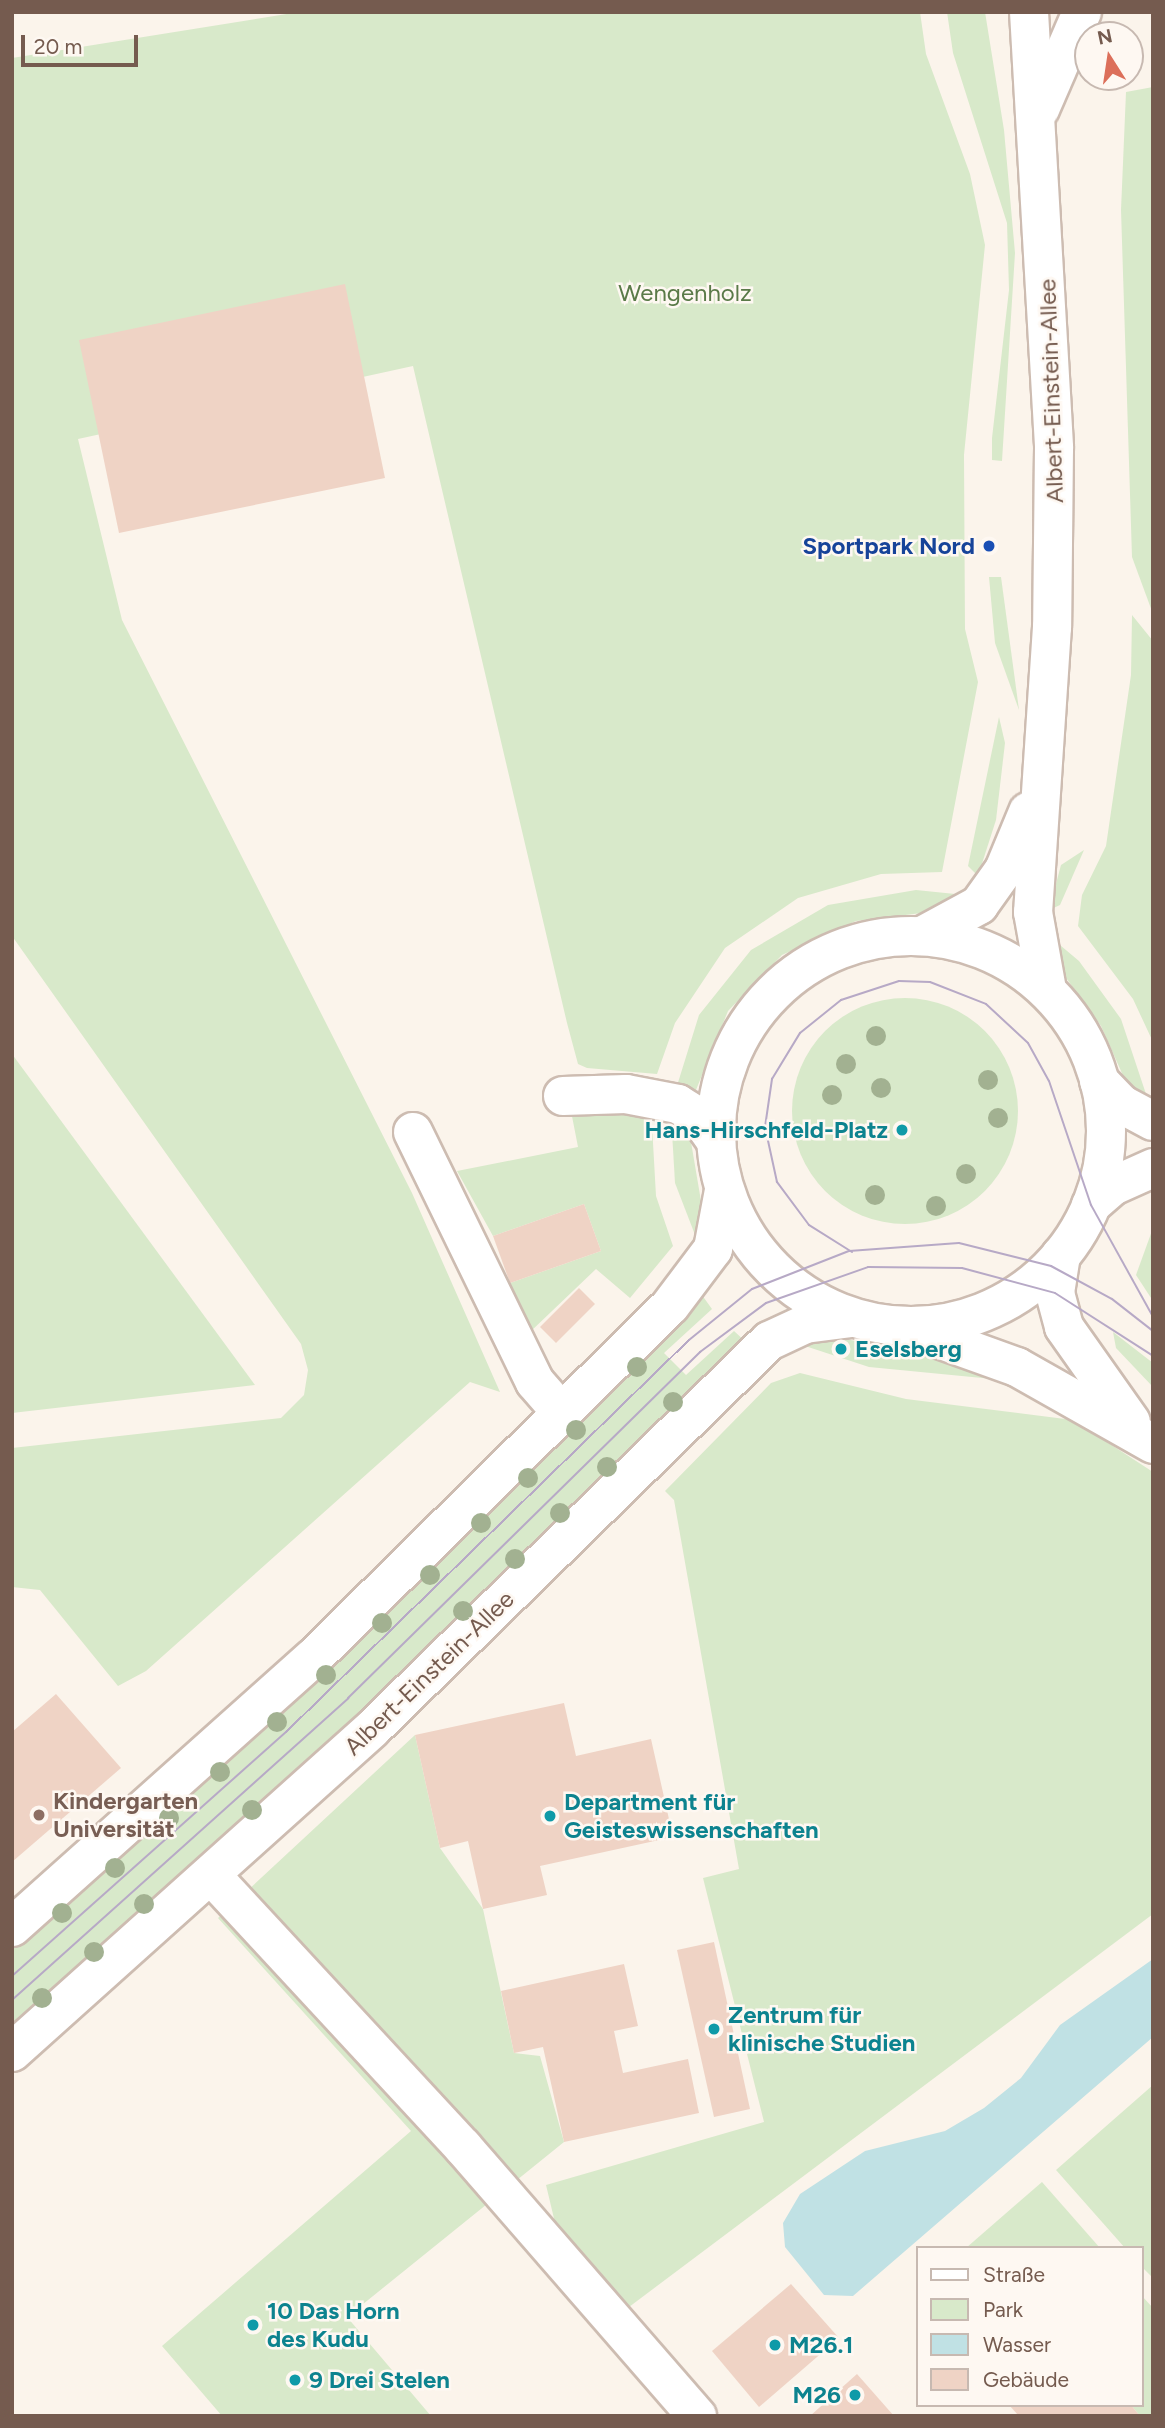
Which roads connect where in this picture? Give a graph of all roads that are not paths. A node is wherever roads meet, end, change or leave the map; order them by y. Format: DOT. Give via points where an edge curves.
graph roads {
  1 [pos="1029,12"];
  2 [pos="1082,12"];
  3 [pos="1038,114"];
  4 [pos="1040,770"];
  5 [pos="922,936"];
  6 [pos="1047,990"];
  7 [pos="1100,1081"];
  8 [pos="563,1096"];
  9 [pos="1153,1121"];
  10 [pos="413,1132"];
  11 [pos="715,1140"];
  12 [pos="1153,1168"];
  13 [pos="724,1190"];
  14 [pos="1091,1205"];
  15 [pos="1061,1255"];
  16 [pos="852,1318"];
  17 [pos="899,1326"];
  18 [pos="562,1413"];
  19 [pos="1146,1438"];
  20 [pos="211,1875"];
  21 [pos="12,1927"];
  22 [pos="12,2052"];
  23 [pos="696,2416"];
  1 -- 3 [label="street, Albert-Einstein-Allee"];
  2 -- 3 [label="street"];
  3 -- 4 [label="street, Albert-Einstein-Allee" via="1054,541"];
  4 -- 5 [label="street, Albert-Einstein-Allee" via="1018,840 990,892 961,918"];
  4 -- 6 [label="street, Albert-Einstein-Allee" via="1033,928"];
  5 -- 6 [label="street" via="974,946"];
  5 -- 11 [label="street" via="844,947 768,998 730,1059"];
  6 -- 7 [label="street" via="1084,1039"];
  7 -- 9 [label="street" via="1121,1104"];
  7 -- 14 [label="street" via="1106,1130"];
  8 -- 11 [label="street" via="616,1094 678,1104 699,1117"];
  10 -- 18 [label="street" via="535,1382"];
  11 -- 13 [label="street"];
  12 -- 14 [label="street" via="1113,1186"];
  13 -- 16 [label="street" via="764,1261 809,1298"];
  13 -- 18 [label="street" via="717,1238 700,1271"];
  14 -- 15 [label="street"];
  15 -- 17 [label="street" via="992,1308 947,1322"];
  15 -- 19 [label="street" via="1055,1293 1064,1327"];
  16 -- 17 [label="street"];
  16 -- 20 [label="street, Albert-Einstein-Allee" via="805,1324 769,1340 382,1720"];
  17 -- 19 [label="street" via="1017,1367"];
  18 -- 21 [label="street" via="263,1705"];
  20 -- 22 [label="street, Albert-Einstein-Allee"];
  20 -- 23 [label="street" via="463,2147"];
}
